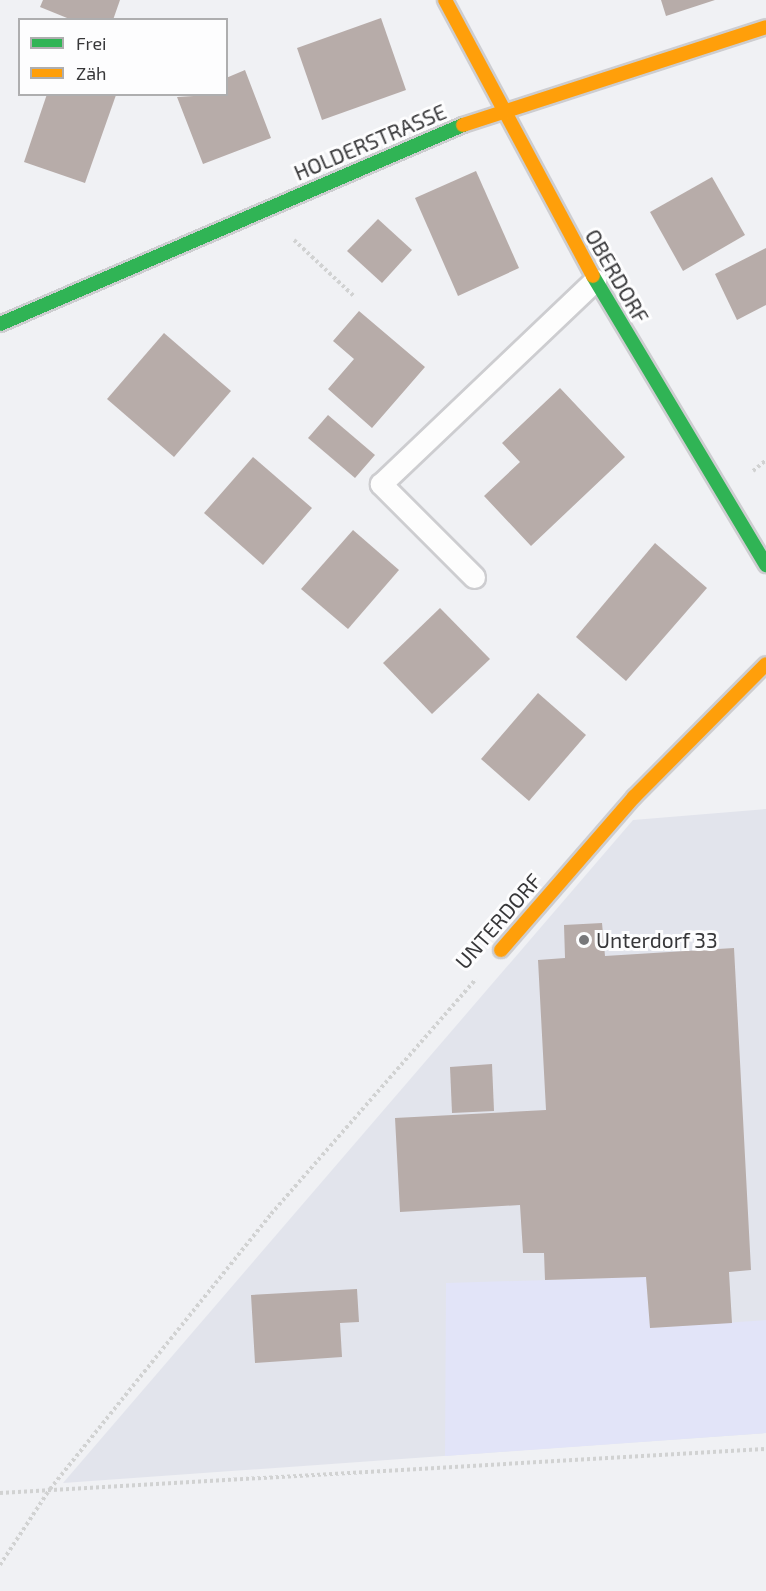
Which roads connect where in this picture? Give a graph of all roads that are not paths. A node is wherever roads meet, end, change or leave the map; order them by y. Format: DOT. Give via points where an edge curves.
graph roads {
  1 [pos="445,0"];
  2 [pos="766,27"];
  3 [pos="500,109"];
  4 [pos="595,280"];
  5 [pos="0,324"];
  6 [pos="766,566"];
  7 [pos="474,577"];
  8 [pos="766,664"];
  9 [pos="501,950"];
  1 -- 3 [label="street, OBERDORF"];
  2 -- 3 [label="street, HOLDERSTRASSE"];
  3 -- 4 [label="street, OBERDORF"];
  3 -- 5 [label="street, HOLDERSTRASSE"];
  4 -- 6 [label="street, OBERDORF"];
  4 -- 7 [label="lane" via="381,484"];
  8 -- 9 [label="street, UNTERDORF" via="634,797"];
}
